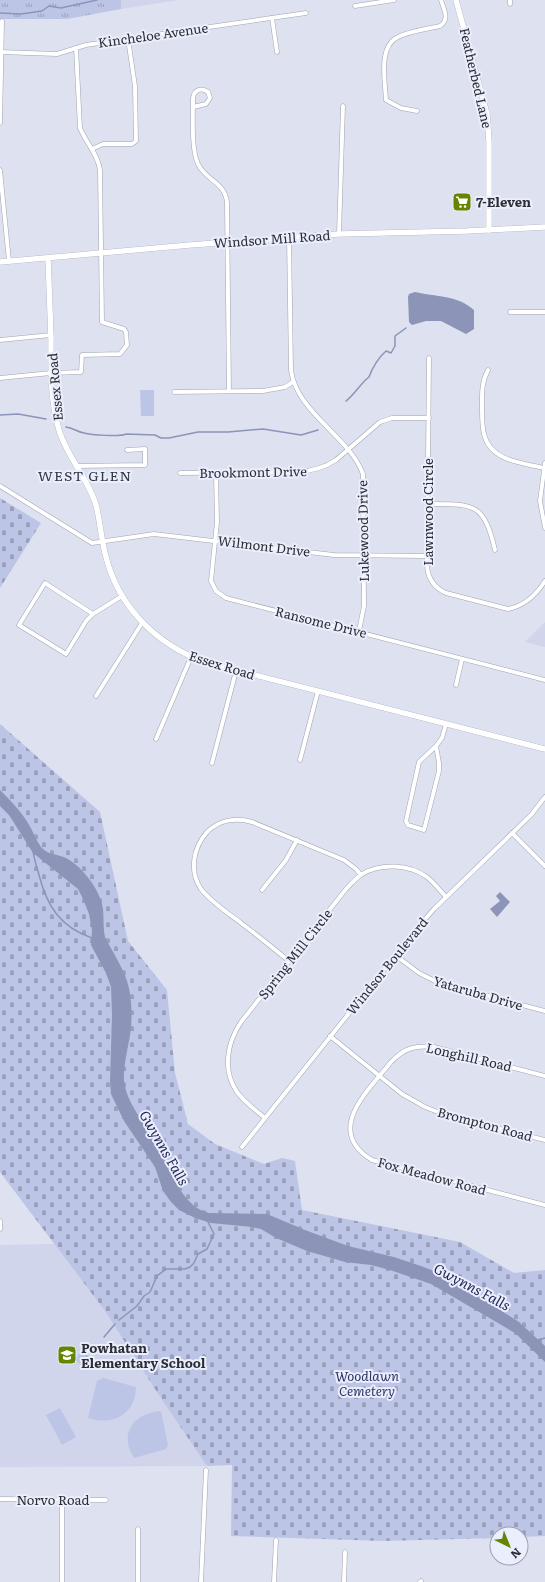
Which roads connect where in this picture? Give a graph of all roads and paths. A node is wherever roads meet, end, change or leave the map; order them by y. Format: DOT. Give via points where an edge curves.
graph roads {
  1 [pos="394,0"];
  2 [pos="441,0"];
  3 [pos="456,0"];
  4 [pos="355,6"];
  5 [pos="306,13"];
  6 [pos="272,18"];
  7 [pos="2,21"];
  8 [pos="128,39"];
  9 [pos="76,48"];
  10 [pos="1,52"];
  11 [pos="277,52"];
  12 [pos="343,106"];
  13 [pos="193,107"];
  14 [pos="417,111"];
  15 [pos="0,123"];
  16 [pos="92,149"];
  17 [pos="0,170"];
  18 [pos="545,228"];
  19 [pos="489,230"];
  20 [pos="339,234"];
  21 [pos="289,237"];
  22 [pos="227,242"];
  23 [pos="101,253"];
  24 [pos="48,258"];
  25 [pos="0,262"];
  26 [pos="9,262"];
  27 [pos="510,312"];
  28 [pos="545,312"];
  29 [pos="51,335"];
  30 [pos="0,340"];
  31 [pos="429,358"];
  32 [pos="488,370"];
  33 [pos="51,373"];
  34 [pos="0,378"];
  35 [pos="293,382"];
  36 [pos="229,391"];
  37 [pos="174,392"];
  38 [pos="429,418"];
  39 [pos="127,450"];
  40 [pos="347,450"];
  41 [pos="76,466"];
  42 [pos="544,466"];
  43 [pos="180,473"];
  44 [pos="216,473"];
  45 [pos="0,486"];
  46 [pos="428,504"];
  47 [pos="545,528"];
  48 [pos="215,540"];
  49 [pos="102,541"];
  50 [pos="495,550"];
  51 [pos="364,556"];
  52 [pos="427,556"];
  53 [pos="545,581"];
  54 [pos="122,596"];
  55 [pos="93,614"];
  56 [pos="142,623"];
  57 [pos="359,632"];
  58 [pos="191,657"];
  59 [pos="462,659"];
  60 [pos="236,671"];
  61 [pos="545,680"];
  62 [pos="456,685"];
  63 [pos="318,691"];
  64 [pos="96,696"];
  65 [pos="446,724"];
  66 [pos="156,739"];
  67 [pos="436,746"];
  68 [pos="545,750"];
  69 [pos="300,760"];
  70 [pos="212,763"];
  71 [pos="545,796"];
  72 [pos="512,833"];
  73 [pos="297,840"];
  74 [pos="545,866"];
  75 [pos="361,875"];
  76 [pos="262,890"];
  77 [pos="446,897"];
  78 [pos="395,955"];
  79 [pos="289,961"];
  80 [pos="545,1011"];
  81 [pos="330,1036"];
  82 [pos="380,1076"];
  83 [pos="545,1076"];
  84 [pos="265,1118"];
  85 [pos="545,1140"];
  86 [pos="242,1147"];
  87 [pos="545,1205"];
  88 [pos="0,1221"];
  89 [pos="0,1229"];
  90 [pos="206,1470"];
  91 [pos="0,1499"];
  92 [pos="62,1500"];
  93 [pos="106,1500"];
  94 [pos="138,1529"];
  95 [pos="276,1540"];
  96 [pos="345,1552"];
  97 [pos="62,1582"];
  98 [pos="138,1582"];
  99 [pos="201,1582"];
  100 [pos="274,1582"];
  101 [pos="344,1582"];
  1 -- 4 [label="street"];
  2 -- 14 [label="street" via="446,16 443,24 400,36 390,42 385,52 386,100 401,108"];
  3 -- 19 [label="street, Featherbed Lane" via="487,114"];
  5 -- 6 [label="street, Kincheloe Avenue"];
  6 -- 8 [label="street, Kincheloe Avenue"];
  6 -- 11 [label="street"];
  7 -- 10 [label="street"];
  8 -- 9 [label="street, Kincheloe Avenue"];
  8 -- 16 [label="street" via="135,86 136,140 132,144 104,144"];
  9 -- 10 [label="street, Kincheloe Avenue" via="57,54"];
  9 -- 16 [label="street" via="80,128"];
  10 -- 15 [label="street"];
  12 -- 20 [label="street"];
  13 -- 13 [label="street" via="193,94 201,89 208,92 210,98 206,104"];
  13 -- 22 [label="street" via="196,158 202,170 223,189 226,196"];
  16 -- 23 [label="street" via="98,158 100,170"];
  17 -- 26 [label="street"];
  18 -- 19 [label="street, Windsor Mill Road"];
  19 -- 20 [label="street, Windsor Mill Road"];
  20 -- 21 [label="street, Windsor Mill Road"];
  21 -- 22 [label="street, Windsor Mill Road"];
  21 -- 35 [label="street, Lukewood Drive"];
  22 -- 23 [label="street, Windsor Mill Road"];
  22 -- 36 [label="street"];
  23 -- 24 [label="street, Windsor Mill Road"];
  23 -- 33 [label="street" via="102,322 124,329 127,345 120,354 82,355 82,372"];
  24 -- 26 [label="street, Windsor Mill Road"];
  24 -- 29 [label="street, Essex Road"];
  25 -- 26 [label="street, Windsor Mill Road"];
  27 -- 28 [label="street"];
  29 -- 30 [label="street"];
  29 -- 33 [label="street, Essex Road"];
  31 -- 38 [label="street, Lawnwood Circle"];
  32 -- 42 [label="street" via="482,388 482,428 485,440 503,458"];
  33 -- 34 [label="street"];
  33 -- 41 [label="street, Essex Road" via="54,410 59,430"];
  35 -- 36 [label="street" via="285,387 263,391"];
  35 -- 40 [label="street, Lukewood Drive" via="305,402"];
  36 -- 37 [label="street"];
  38 -- 40 [label="street, Brookmont Drive" via="385,420 374,426"];
  38 -- 46 [label="street, Lawnwood Circle"];
  39 -- 41 [label="street" via="144,449 145,465"];
  40 -- 44 [label="street, Brookmont Drive" via="329,464 313,470"];
  40 -- 51 [label="street, Lukewood Drive" via="357,461 363,474"];
  41 -- 49 [label="street, Essex Road" via="95,504"];
  42 -- 47 [label="street" via="540,501"];
  43 -- 44 [label="street, Brookmont Drive"];
  44 -- 48 [label="street, Ransome Drive"];
  45 -- 49 [label="street, Wilmont Drive" via="89,542"];
  46 -- 50 [label="street" via="461,504 479,513 487,524"];
  46 -- 52 [label="street, Lawnwood Circle"];
  48 -- 49 [label="street, Wilmont Drive" via="154,534"];
  48 -- 51 [label="street, Wilmont Drive" via="334,555"];
  48 -- 57 [label="street, Ransome Drive" via="211,581 212,587 220,595"];
  49 -- 54 [label="street, Essex Road" via="109,568"];
  51 -- 52 [label="street, Wilmont Drive"];
  51 -- 57 [label="street, Lukewood Drive" via="364,606"];
  52 -- 53 [label="street, Lawnwood Circle" via="429,576 440,590 500,608 508,609 522,605"];
  54 -- 55 [label="street"];
  54 -- 56 [label="street, Essex Road"];
  55 -- 55 [label="street" via="45,583 19,625 66,654"];
  56 -- 58 [label="street, Essex Road" via="170,646"];
  56 -- 64 [label="street"];
  57 -- 59 [label="street, Ransome Drive"];
  58 -- 60 [label="street, Essex Road"];
  58 -- 66 [label="street"];
  59 -- 61 [label="street, Ransome Drive"];
  59 -- 62 [label="street"];
  60 -- 63 [label="street, Essex Road"];
  60 -- 70 [label="street"];
  63 -- 65 [label="street, Essex Road"];
  63 -- 69 [label="street"];
  65 -- 67 [label="street" via="442,738"];
  65 -- 68 [label="street, Essex Road"];
  67 -- 67 [label="street" via="440,762 439,771 424,830 408,826 406,821 419,762"];
  71 -- 72 [label="street, Windsor Boulevard"];
  72 -- 74 [label="street"];
  72 -- 77 [label="street, Windsor Boulevard"];
  73 -- 75 [label="street" via="344,860"];
  73 -- 76 [label="street" via="286,860"];
  73 -- 79 [label="street" via="252,822 231,820 208,831 198,846 194,863 198,882 207,895"];
  75 -- 77 [label="street, Spring Mill Circle" via="389,867 410,869 427,878"];
  75 -- 79 [label="street, Spring Mill Circle" via="346,889"];
  77 -- 78 [label="street, Windsor Boulevard"];
  78 -- 80 [label="street, Yataruba Drive" via="419,973 439,983"];
  78 -- 81 [label="street, Windsor Boulevard"];
  79 -- 84 [label="street, Spring Mill Circle" via="241,1022 229,1044 228,1065 233,1085 243,1099"];
  81 -- 82 [label="street, Brompton Road"];
  81 -- 84 [label="street, Windsor Boulevard"];
  82 -- 83 [label="street, Longhill Road" via="397,1056 418,1046 434,1047"];
  82 -- 85 [label="street, Brompton Road" via="412,1100 437,1112"];
  82 -- 87 [label="street, Fox Meadow Road" via="354,1110 350,1122 353,1140 366,1157"];
  84 -- 86 [label="street, Windsor Boulevard"];
  88 -- 89 [label="street"];
  90 -- 99 [label="street"];
  91 -- 92 [label="street, Norvo Road"];
  92 -- 93 [label="street, Norvo Road"];
  92 -- 97 [label="street"];
  94 -- 98 [label="street"];
  95 -- 100 [label="street"];
  96 -- 101 [label="street"];
}
